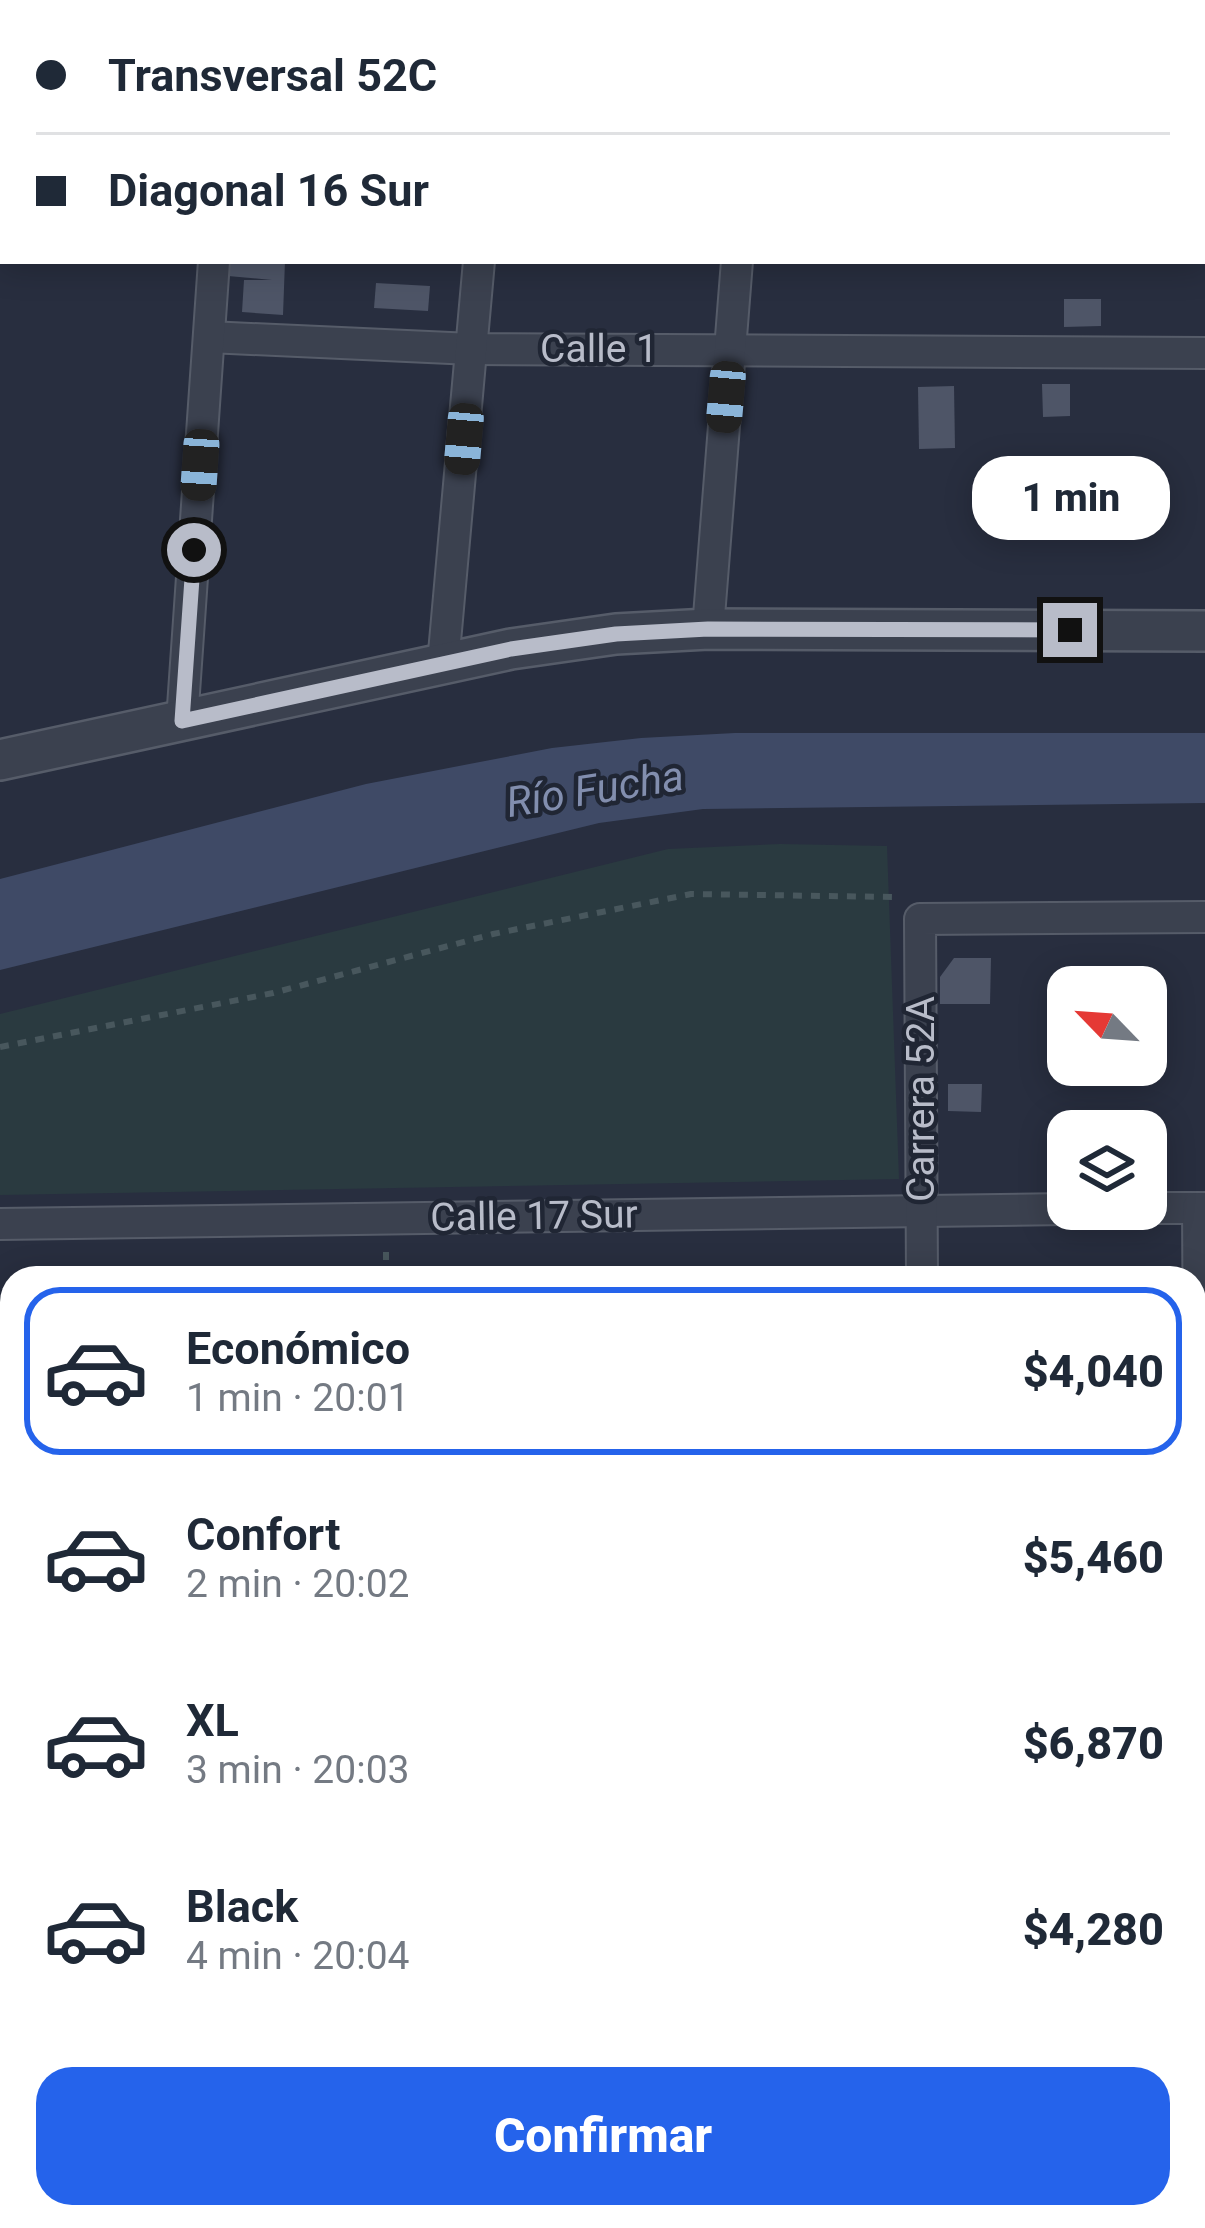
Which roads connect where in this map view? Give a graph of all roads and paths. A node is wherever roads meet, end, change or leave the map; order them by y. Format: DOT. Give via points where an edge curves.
graph roads {
  1 [pos="214,264"];
  2 [pos="479,264"];
  3 [pos="737,264"];
  4 [pos="209,338"];
  5 [pos="472,349"];
  6 [pos="730,350"];
  7 [pos="1205,352"];
  8 [pos="708,629"];
  9 [pos="1205,631"];
  10 [pos="443,664"];
  11 [pos="182,721"];
  12 [pos="0,760"];
  13 [pos="911,908"];
  14 [pos="1205,917"];
  15 [pos="0,1046"];
  16 [pos="1047,1208"];
  17 [pos="1167,1208"];
  18 [pos="1202,1208"];
  19 [pos="921,1210"];
  20 [pos="0,1224"];
  21 [pos="922,1266"];
  22 [pos="1202,1266"];
  1 -- 4 [label="street"];
  2 -- 5 [label="street"];
  3 -- 6 [label="street"];
  4 -- 5 [label="street, Calle 1"];
  4 -- 11 [label="street"];
  5 -- 6 [label="street, Calle 1"];
  5 -- 10 [label="street"];
  6 -- 7 [label="street, Calle 1"];
  6 -- 8 [label="street"];
  8 -- 9 [label="street"];
  8 -- 10 [label="street" via="573,639"];
  10 -- 11 [label="street"];
  11 -- 12 [label="street"];
  13 -- 14 [label="street"];
  13 -- 15 [label="path" via="691,894 493,934 273,993"];
  13 -- 19 [label="street, Carrera 52A"];
  16 -- 19 [label="street, Calle 17 Sur"];
  17 -- 18 [label="street"];
  18 -- 22 [label="street"];
  19 -- 20 [label="street, Calle 17 Sur"];
  19 -- 21 [label="street, Carrera 52A"];
}
